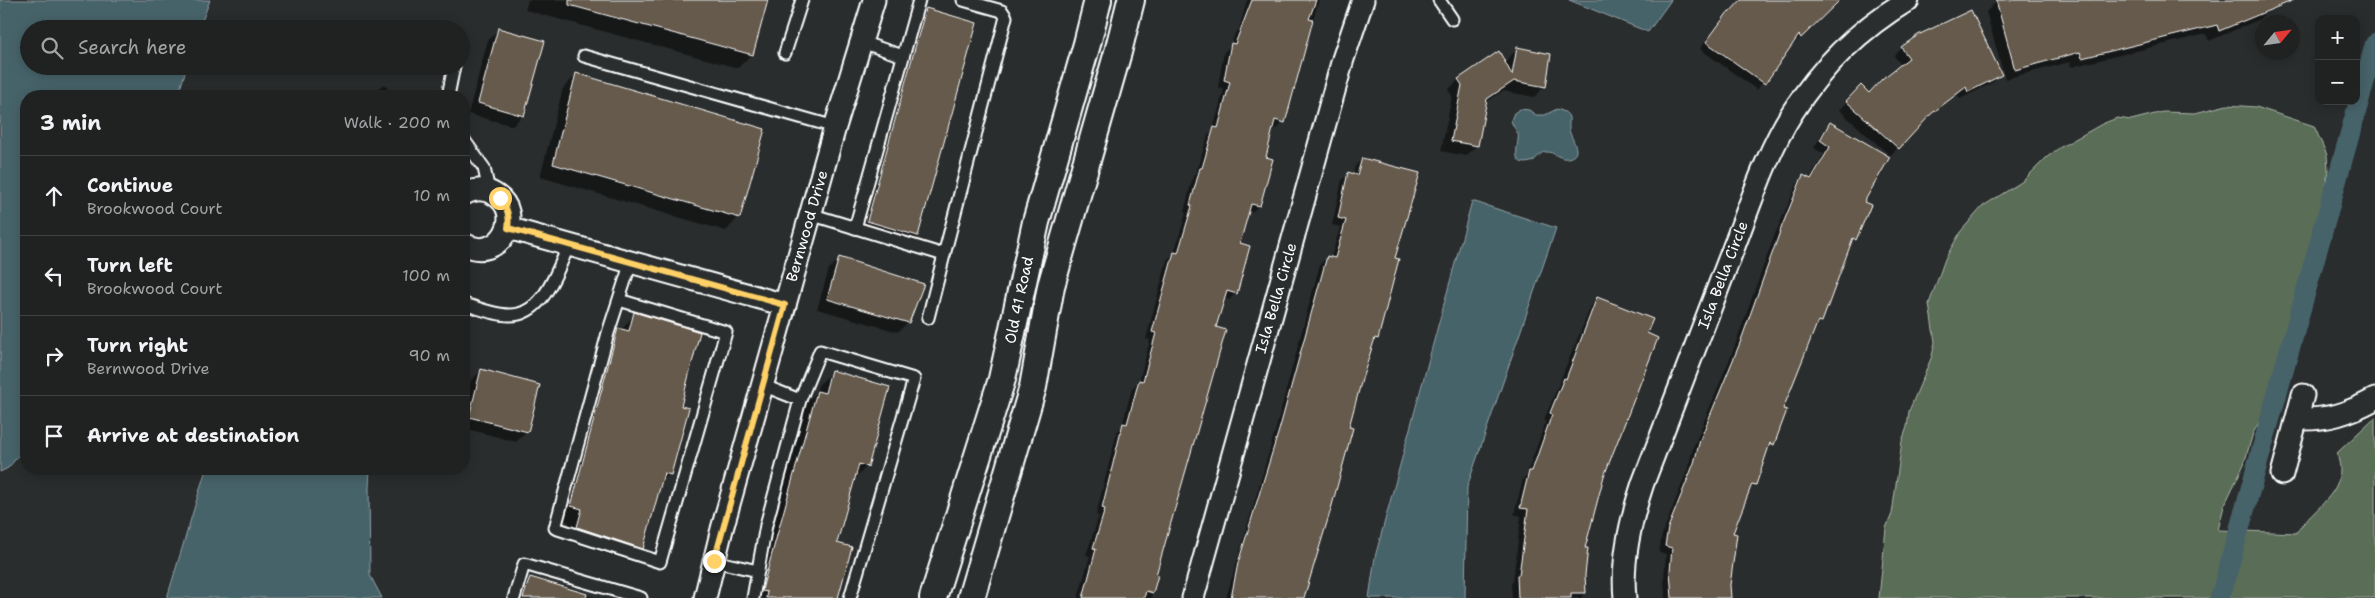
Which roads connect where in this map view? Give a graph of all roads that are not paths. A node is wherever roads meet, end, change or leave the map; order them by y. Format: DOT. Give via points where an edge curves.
graph roads {
  1 [pos="802,0"];
  2 [pos="874,0"];
  3 [pos="919,0"];
  4 [pos="963,0"];
  5 [pos="1098,0"];
  6 [pos="1131,0"];
  7 [pos="1363,0"];
  8 [pos="1438,0"];
  9 [pos="1908,0"];
  10 [pos="1452,20"];
  11 [pos="861,42"];
  12 [pos="785,53"];
  13 [pos="584,56"];
  14 [pos="903,56"];
  15 [pos="452,75"];
  16 [pos="449,90"];
  17 [pos="835,128"];
  18 [pos="470,148"];
  19 [pos="489,191"];
  20 [pos="470,192"];
  21 [pos="810,214"];
  22 [pos="508,228"];
  23 [pos="855,228"];
  24 [pos="570,245"];
  25 [pos="470,249"];
  26 [pos="944,255"];
  27 [pos="631,262"];
  28 [pos="619,300"];
  29 [pos="785,305"];
  30 [pos="470,306"];
  31 [pos="928,318"];
  32 [pos="762,385"];
  33 [pos="2303,395"];
  34 [pos="2375,398"];
  35 [pos="800,400"];
  36 [pos="2297,419"];
  37 [pos="2282,474"];
  38 [pos="714,561"];
  39 [pos="758,571"];
  40 [pos="514,598"];
  41 [pos="641,598"];
  42 [pos="705,598"];
  43 [pos="753,598"];
  44 [pos="850,598"];
  45 [pos="933,598"];
  46 [pos="971,598"];
  47 [pos="1193,598"];
  48 [pos="1625,598"];
  1 -- 12 [label="lane"];
  2 -- 11 [label="street, Bernwood Drive"];
  3 -- 14 [label="lane"];
  4 -- 26 [label="lane" via="1002,11 1006,17"];
  5 -- 45 [label="street, Old 41 Road" via="1036,222 1002,379"];
  6 -- 46 [label="street, Old 41 Road" via="1051,286 1033,387"];
  7 -- 47 [label="street, Isla Bella Circle" via="1342,59"];
  8 -- 10 [label="lane"];
  9 -- 48 [label="street, Isla Bella Circle" via="1877,20 1818,78 1791,114 1763,172 1630,523"];
  11 -- 14 [label="lane"];
  11 -- 17 [label="street, Bernwood Drive"];
  13 -- 17 [label="lane"];
  14 -- 23 [label="lane"];
  15 -- 16 [label="lane"];
  17 -- 21 [label="street, Bernwood Drive"];
  18 -- 19 [label="lane" via="484,168"];
  19 -- 20 [label="street"];
  19 -- 22 [label="street" via="507,207"];
  21 -- 23 [label="lane"];
  21 -- 29 [label="street, Bernwood Drive"];
  22 -- 24 [label="street"];
  22 -- 25 [label="street" via="498,243 488,248"];
  23 -- 26 [label="lane"];
  24 -- 27 [label="street"];
  24 -- 30 [label="lane" via="539,302 528,311 508,316"];
  26 -- 31 [label="lane"];
  27 -- 28 [label="lane"];
  27 -- 29 [label="street"];
  28 -- 28 [label="lane" via="555,528 660,562 726,332"];
  29 -- 32 [label="street, Bernwood Drive"];
  32 -- 35 [label="lane"];
  32 -- 38 [label="street, Bernwood Drive"];
  33 -- 36 [label="street"];
  34 -- 36 [label="street" via="2340,416 2319,420"];
  35 -- 39 [label="lane" via="766,526"];
  35 -- 44 [label="lane" via="820,351 914,379"];
  36 -- 37 [label="street"];
  38 -- 39 [label="lane"];
  38 -- 42 [label="street, Bernwood Drive"];
  39 -- 43 [label="lane"];
  40 -- 41 [label="lane" via="524,564"];
}
